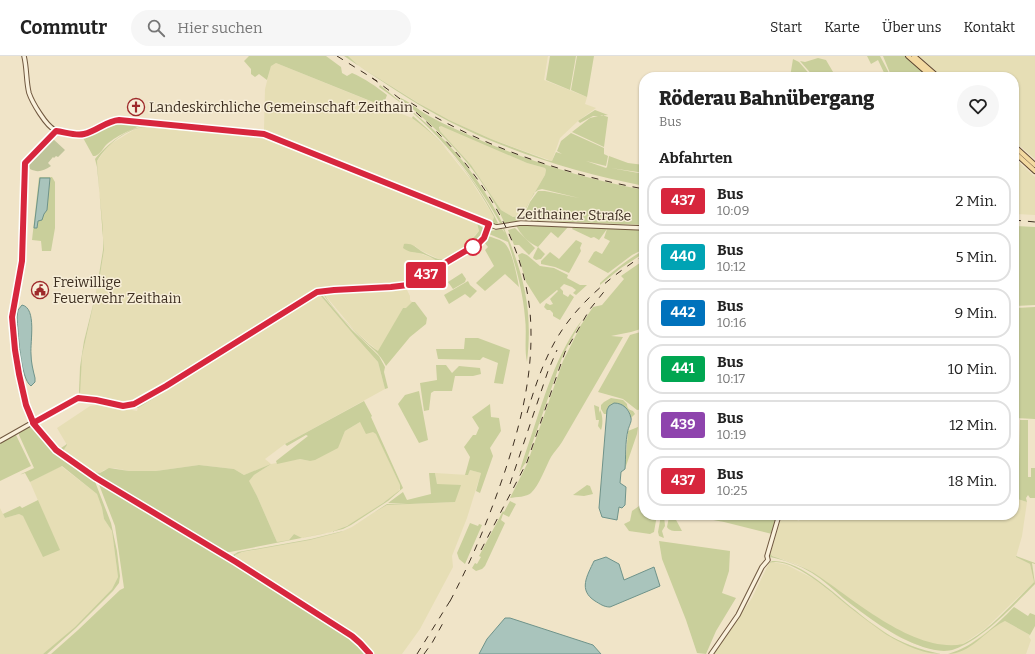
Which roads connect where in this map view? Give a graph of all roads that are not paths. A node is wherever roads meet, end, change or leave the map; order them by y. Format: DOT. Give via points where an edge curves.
graph roads {
  1 [pos="24,56"];
  2 [pos="908,56"];
  3 [pos="914,56"];
  4 [pos="926,72"];
  5 [pos="932,72"];
  6 [pos="1019,151"];
  7 [pos="1019,157"];
  8 [pos="1035,165"];
  9 [pos="1035,171"];
  10 [pos="639,228"];
  11 [pos="0,440"];
  12 [pos="778,520"];
  13 [pos="370,654"];
  14 [pos="711,654"];
  1 -- 10 [label="street, Zeithainer Straße" via="29,93 36,109 56,131 77,134 90,132 119,120 261,133 496,227 521,223"];
  2 -- 4 [label="main road"];
  3 -- 5 [label="main road"];
  6 -- 8 [label="main road"];
  7 -- 9 [label="main road"];
  11 -- 13 [label="street" via="33,423 56,450 77,465 352,636"];
  12 -- 14 [label="street" via="768,560 738,615"];
}
